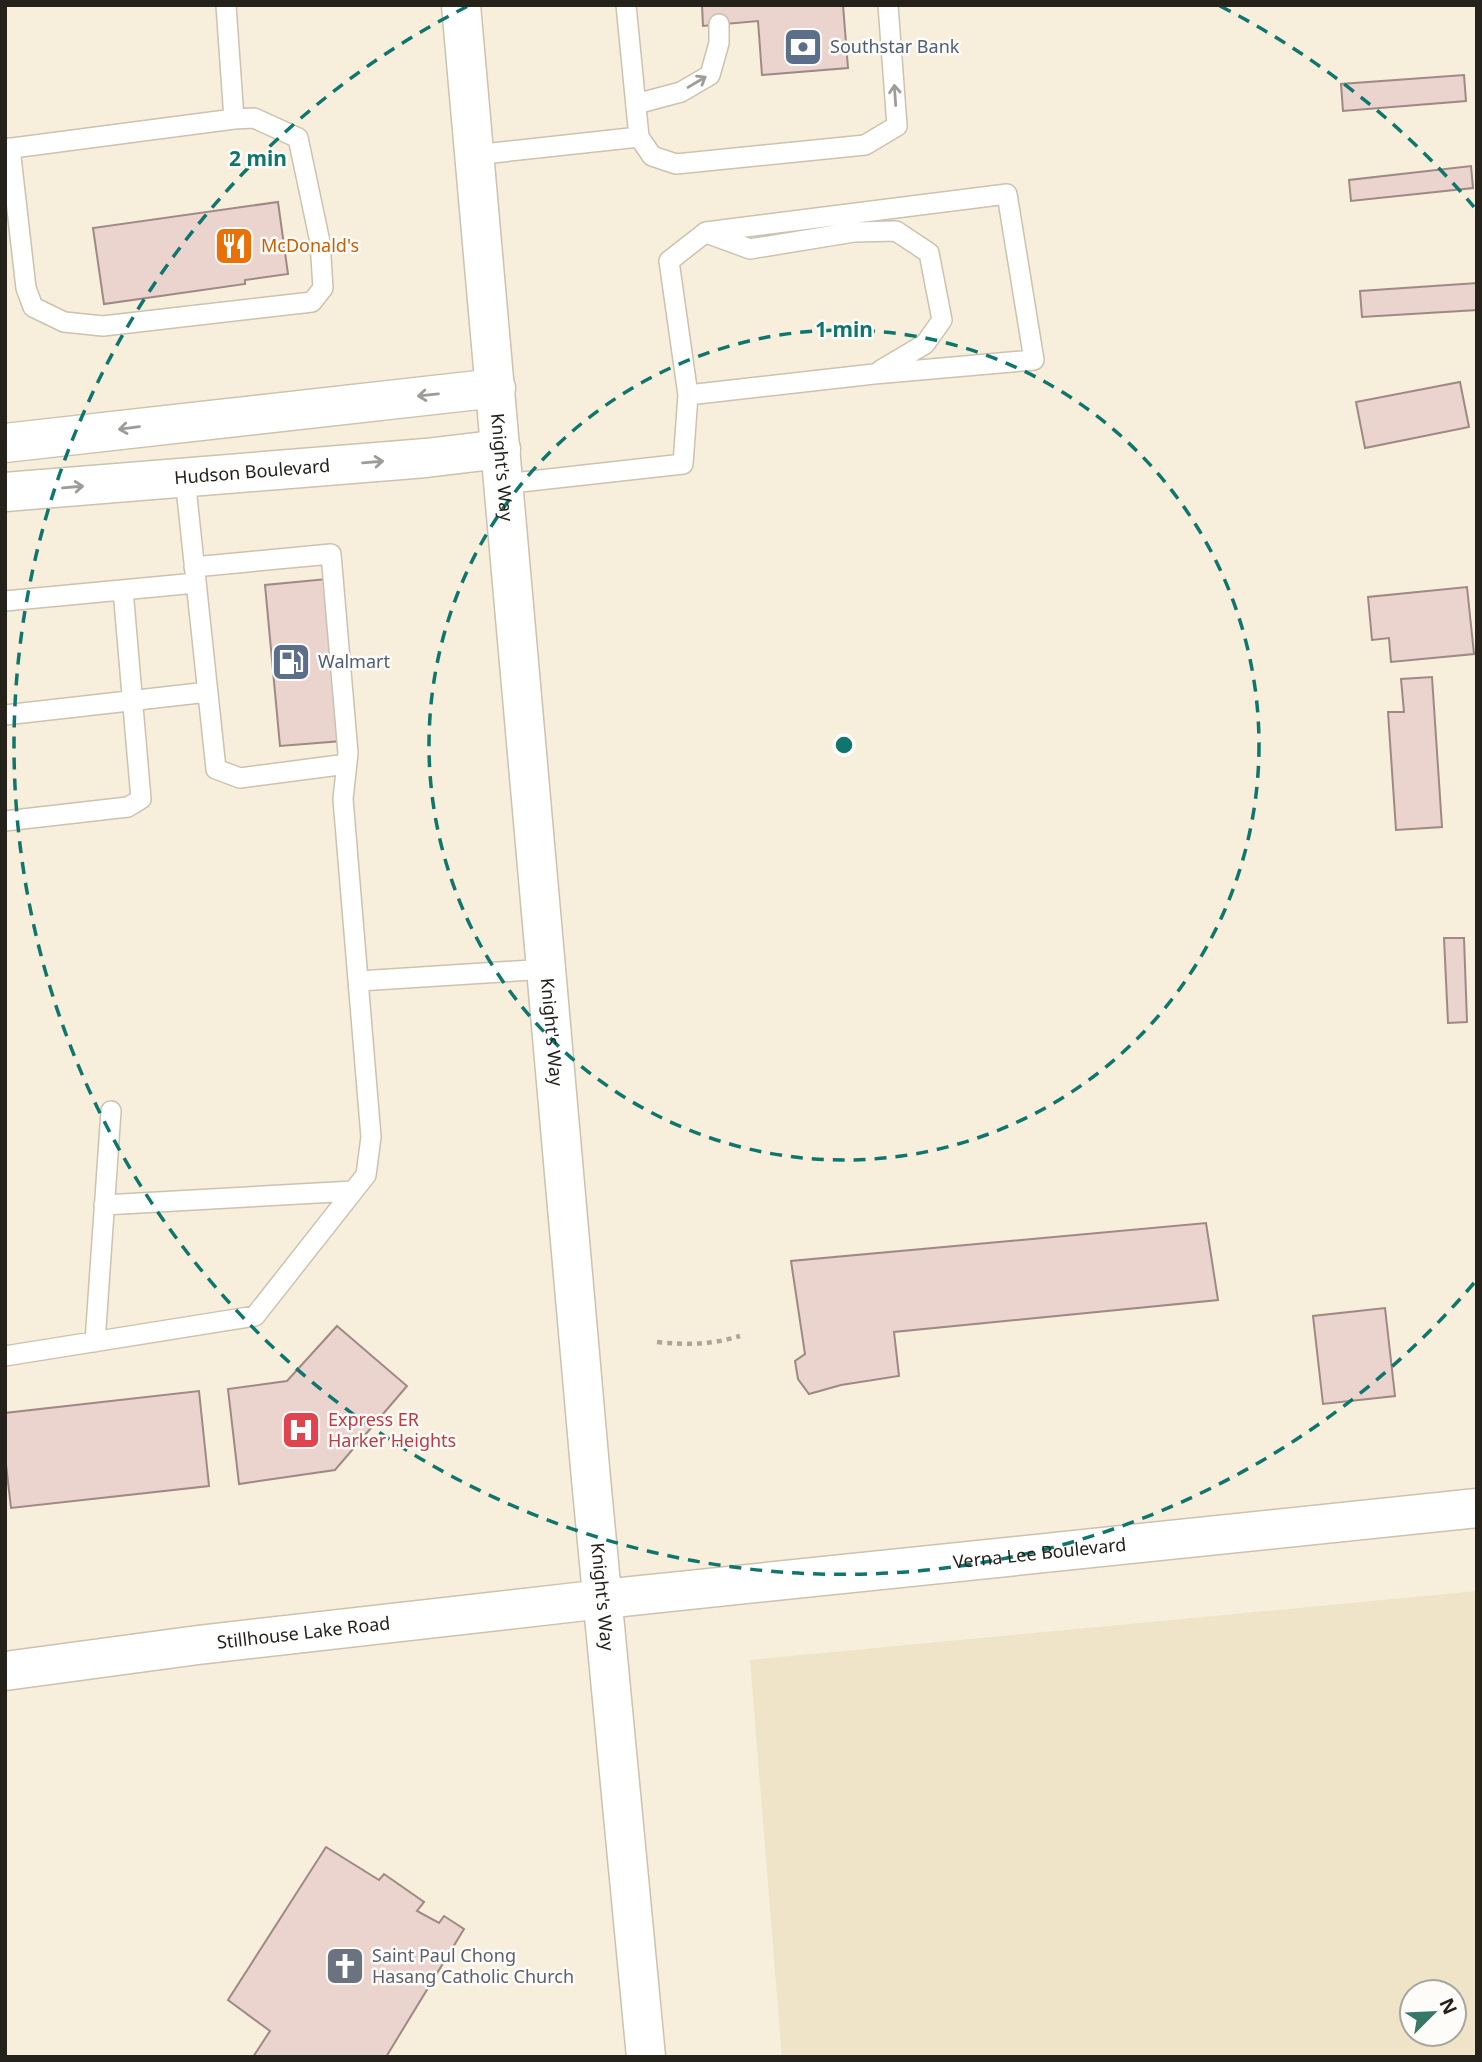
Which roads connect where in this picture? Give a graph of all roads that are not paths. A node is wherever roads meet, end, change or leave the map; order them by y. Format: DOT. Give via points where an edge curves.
graph roads {
  1 [pos="226,5"];
  2 [pos="461,5"];
  3 [pos="626,5"];
  4 [pos="888,5"];
  5 [pos="719,24"];
  6 [pos="636,104"];
  7 [pos="234,119"];
  8 [pos="639,136"];
  9 [pos="8,148"];
  10 [pos="474,155"];
  11 [pos="706,232"];
  12 [pos="874,374"];
  13 [pos="496,387"];
  14 [pos="688,395"];
  15 [pos="179,422"];
  16 [pos="5,443"];
  17 [pos="503,466"];
  18 [pos="185,478"];
  19 [pos="5,492"];
  20 [pos="195,575"];
  21 [pos="123,590"];
  22 [pos="5,601"];
  23 [pos="208,692"];
  24 [pos="132,700"];
  25 [pos="5,715"];
  26 [pos="347,764"];
  27 [pos="5,821"];
  28 [pos="547,969"];
  29 [pos="359,981"];
  30 [pos="111,1111"];
  31 [pos="353,1191"];
  32 [pos="104,1205"];
  33 [pos="94,1342"];
  34 [pos="5,1356"];
  35 [pos="1477,1508"];
  36 [pos="603,1599"];
  37 [pos="5,1671"];
  38 [pos="646,2057"];
  1 -- 7 [label="lane"];
  2 -- 10 [label="main road, Knight's Way"];
  3 -- 6 [label="lane"];
  8 -- 4 [label="lane, one-way" via="652,156 676,164 865,145 897,126"];
  6 -- 5 [label="lane, one-way" via="681,92 709,75 719,43"];
  6 -- 8 [label="lane"];
  7 -- 9 [label="lane"];
  7 -- 9 [label="lane" via="254,118 298,138 320,242 323,288 312,302 103,326 64,322 33,307 26,288"];
  8 -- 10 [label="lane"];
  10 -- 13 [label="main road, Knight's Way"];
  11 -- 12 [label="lane" via="750,248 854,232 896,232 929,253 942,320 925,344"];
  11 -- 12 [label="lane" via="1007,194 1034,360"];
  11 -- 14 [label="lane" via="669,261"];
  12 -- 14 [label="lane"];
  13 -- 15 [label="main road, one-way"];
  13 -- 17 [label="main road, Knight's Way"];
  14 -- 17 [label="lane" via="683,464"];
  15 -- 16 [label="main road, one-way"];
  15 -- 18 [label="main road"];
  18 -- 17 [label="main road, Hudson Boulevard, one-way" via="426,458"];
  17 -- 28 [label="main road, Knight's Way"];
  19 -- 18 [label="main road, Hudson Boulevard, one-way"];
  18 -- 20 [label="lane"];
  20 -- 21 [label="lane"];
  20 -- 23 [label="lane"];
  20 -- 26 [label="lane" via="331,554"];
  21 -- 22 [label="lane"];
  21 -- 24 [label="lane"];
  23 -- 24 [label="lane"];
  23 -- 26 [label="lane" via="216,769 240,778"];
  24 -- 25 [label="lane"];
  24 -- 27 [label="lane" via="141,799 128,807"];
  26 -- 29 [label="lane" via="343,799"];
  28 -- 29 [label="lane"];
  28 -- 36 [label="main road, Knight's Way"];
  29 -- 31 [label="lane" via="371,1137 366,1175"];
  30 -- 32 [label="lane"];
  31 -- 32 [label="lane"];
  31 -- 33 [label="lane" via="256,1317"];
  32 -- 33 [label="lane"];
  33 -- 34 [label="lane"];
  35 -- 36 [label="main road, Verna Lee Boulevard"];
  36 -- 37 [label="main road, Stillhouse Lake Road"];
  36 -- 38 [label="main road, Knight's Way"];
}
